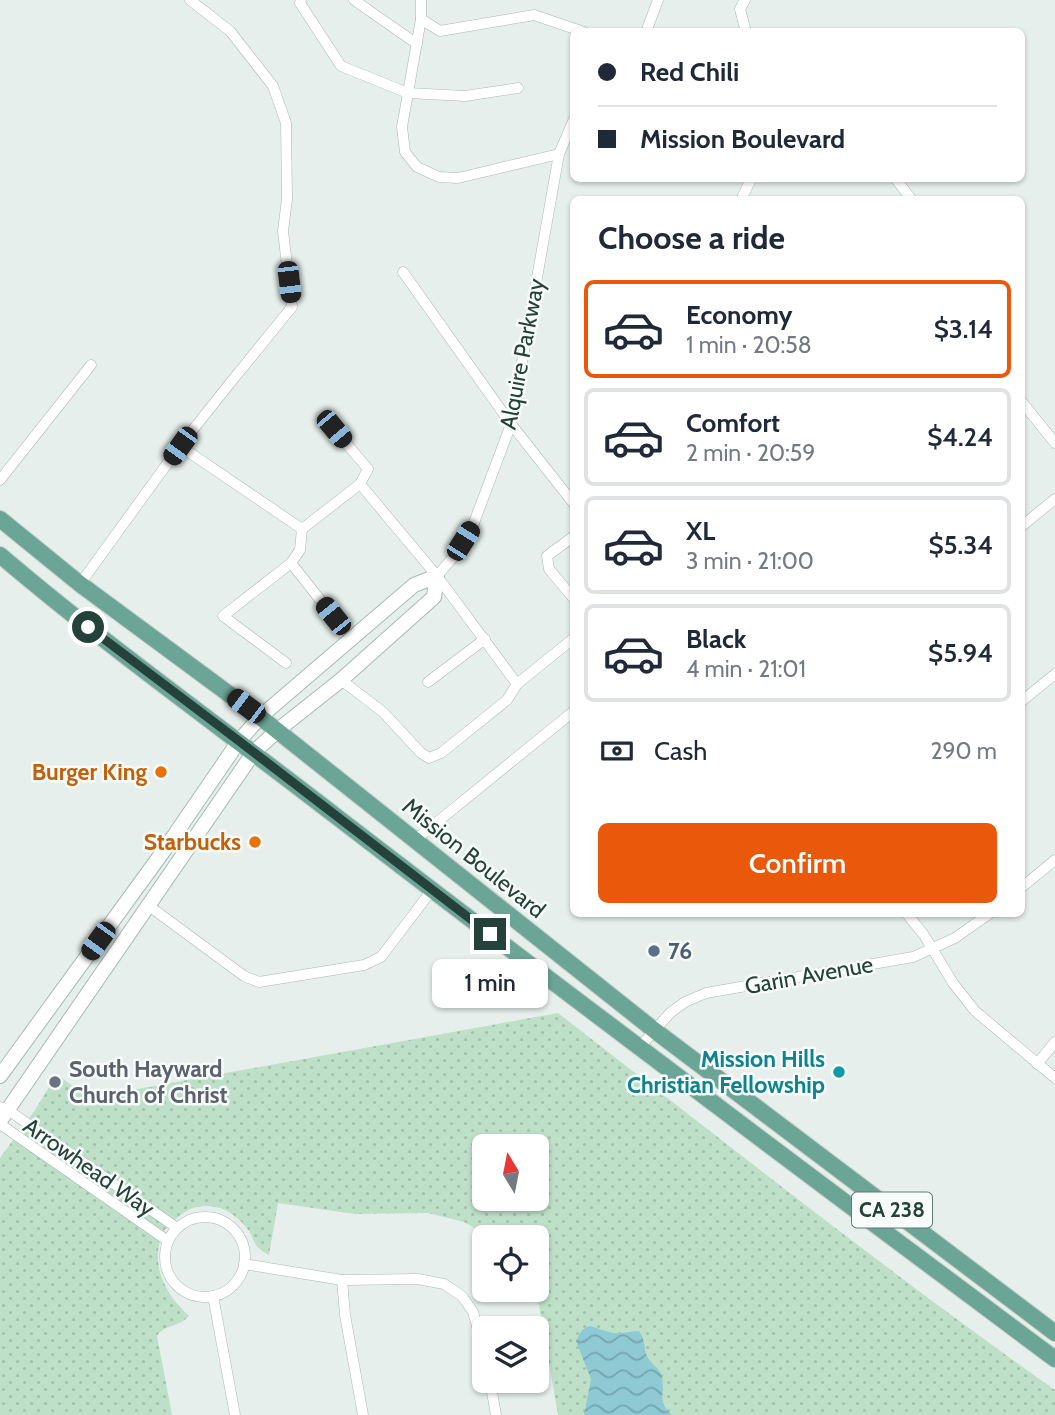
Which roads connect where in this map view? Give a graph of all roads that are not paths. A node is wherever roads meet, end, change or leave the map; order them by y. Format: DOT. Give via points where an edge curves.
graph roads {
  1 [pos="190,0"];
  2 [pos="301,0"];
  3 [pos="354,0"];
  4 [pos="421,0"];
  5 [pos="658,0"];
  6 [pos="745,0"];
  7 [pos="421,19"];
  8 [pos="572,28"];
  9 [pos="648,28"];
  10 [pos="745,28"];
  11 [pos="416,44"];
  12 [pos="518,88"];
  13 [pos="408,93"];
  14 [pos="570,128"];
  15 [pos="559,154"];
  16 [pos="898,182"];
  17 [pos="909,196"];
  18 [pos="403,272"];
  19 [pos="90,365"];
  20 [pos="1025,406"];
  21 [pos="512,424"];
  22 [pos="334,429"];
  23 [pos="1055,443"];
  24 [pos="180,446"];
  25 [pos="0,480"];
  26 [pos="360,484"];
  27 [pos="570,499"];
  28 [pos="1055,499"];
  29 [pos="0,519"];
  30 [pos="1025,524"];
  31 [pos="302,528"];
  32 [pos="570,539"];
  33 [pos="0,555"];
  34 [pos="291,563"];
  35 [pos="437,576"];
  36 [pos="80,584"];
  37 [pos="570,594"];
  38 [pos="333,616"];
  39 [pos="485,639"];
  40 [pos="570,641"];
  41 [pos="286,663"];
  42 [pos="1055,674"];
  43 [pos="341,680"];
  44 [pos="428,682"];
  45 [pos="517,684"];
  46 [pos="1025,699"];
  47 [pos="570,714"];
  48 [pos="260,717"];
  49 [pos="278,730"];
  50 [pos="239,741"];
  51 [pos="254,752"];
  52 [pos="415,839"];
  53 [pos="1055,860"];
  54 [pos="1025,885"];
  55 [pos="432,890"];
  56 [pos="149,905"];
  57 [pos="909,917"];
  58 [pos="985,917"];
  59 [pos="932,948"];
  60 [pos="654,1030"];
  61 [pos="1055,1042"];
  62 [pos="639,1048"];
  63 [pos="1037,1064"];
  64 [pos="0,1076"];
  65 [pos="1055,1078"];
  66 [pos="2,1116"];
  67 [pos="177,1228"];
  68 [pos="168,1241"];
  69 [pos="244,1264"];
  70 [pos="342,1280"];
  71 [pos="213,1296"];
  72 [pos="474,1316"];
  73 [pos="1055,1333"];
  74 [pos="1055,1359"];
  75 [pos="492,1393"];
  76 [pos="234,1415"];
  77 [pos="363,1415"];
  78 [pos="496,1415"];
  1 -- 24 [label="street" via="230,31 273,86 286,122 283,231 292,307"];
  2 -- 13 [label="street" via="341,66"];
  3 -- 11 [label="street"];
  4 -- 7 [label="street"];
  5 -- 9 [label="street"];
  6 -- 10 [label="street" via="740,9"];
  7 -- 8 [label="street" via="440,31 534,15"];
  7 -- 11 [label="street"];
  11 -- 13 [label="street"];
  12 -- 13 [label="street" via="465,96"];
  13 -- 15 [label="street" via="402,127 405,152 417,167 439,177 458,178"];
  14 -- 15 [label="street, Alquire Parkway"];
  15 -- 21 [label="street, Alquire Parkway"];
  16 -- 17 [label="street"];
  18 -- 21 [label="street"];
  19 -- 25 [label="street"];
  20 -- 23 [label="street"];
  21 -- 27 [label="street"];
  21 -- 35 [label="street, Alquire Parkway" via="472,528"];
  22 -- 26 [label="street" via="368,469"];
  24 -- 31 [label="street"];
  24 -- 36 [label="street"];
  26 -- 31 [label="street"];
  26 -- 35 [label="street"];
  28 -- 30 [label="street"];
  29 -- 36 [label="main road, Mission Boulevard"];
  31 -- 34 [label="street" via="300,550"];
  32 -- 37 [label="street" via="547,556 550,569"];
  33 -- 50 [label="main road"];
  34 -- 38 [label="street"];
  34 -- 41 [label="street" via="223,616"];
  35 -- 39 [label="street"];
  35 -- 43 [label="main road, Alquire Parkway" via="434,597"];
  35 -- 48 [label="main road, Alquire Parkway" via="414,585"];
  36 -- 48 [label="main road, Mission Boulevard"];
  39 -- 44 [label="street"];
  39 -- 45 [label="street"];
  40 -- 45 [label="street"];
  42 -- 46 [label="street"];
  43 -- 45 [label="street" via="383,712 429,758 508,699"];
  43 -- 49 [label="main road, Alquire Parkway"];
  47 -- 52 [label="street"];
  48 -- 49 [label="main road, Mission Boulevard / CA 238"];
  48 -- 50 [label="main road, Alquire Parkway"];
  49 -- 51 [label="main road, Alquire Parkway"];
  49 -- 52 [label="main road, Mission Boulevard / CA 238"];
  50 -- 51 [label="main road, CA 238"];
  50 -- 64 [label="main road, Alquire Parkway"];
  51 -- 55 [label="main road, CA 238"];
  51 -- 56 [label="main road, Alquire Parkway"];
  52 -- 60 [label="main road, Mission Boulevard / CA 238"];
  53 -- 54 [label="street"];
  55 -- 56 [label="street" via="381,957 364,965 259,982 244,976"];
  55 -- 62 [label="main road, CA 238"];
  56 -- 66 [label="main road, Alquire Parkway"];
  57 -- 59 [label="street"];
  58 -- 59 [label="street, Garin Avenue" via="956,938"];
  59 -- 60 [label="street, Garin Avenue" via="913,957 706,993 685,1002"];
  59 -- 63 [label="street" via="975,1011"];
  60 -- 62 [label="street, Garin Avenue"];
  60 -- 73 [label="main road, Mission Boulevard / CA 238"];
  61 -- 63 [label="street"];
  62 -- 74 [label="main road, CA 238"];
  63 -- 65 [label="street"];
  66 -- 67 [label="street, Arrowhead Way"];
  66 -- 68 [label="street, Arrowhead Way"];
  67 -- 68 [label="street"];
  67 -- 69 [label="street" via="197,1218 221,1221 241,1240"];
  68 -- 71 [label="street" via="165,1261 174,1283 194,1296"];
  69 -- 70 [label="street"];
  69 -- 71 [label="street" via="233,1285"];
  70 -- 72 [label="street" via="418,1279 444,1284 462,1296"];
  70 -- 77 [label="street"];
  71 -- 76 [label="street"];
  75 -- 78 [label="street"];
}
